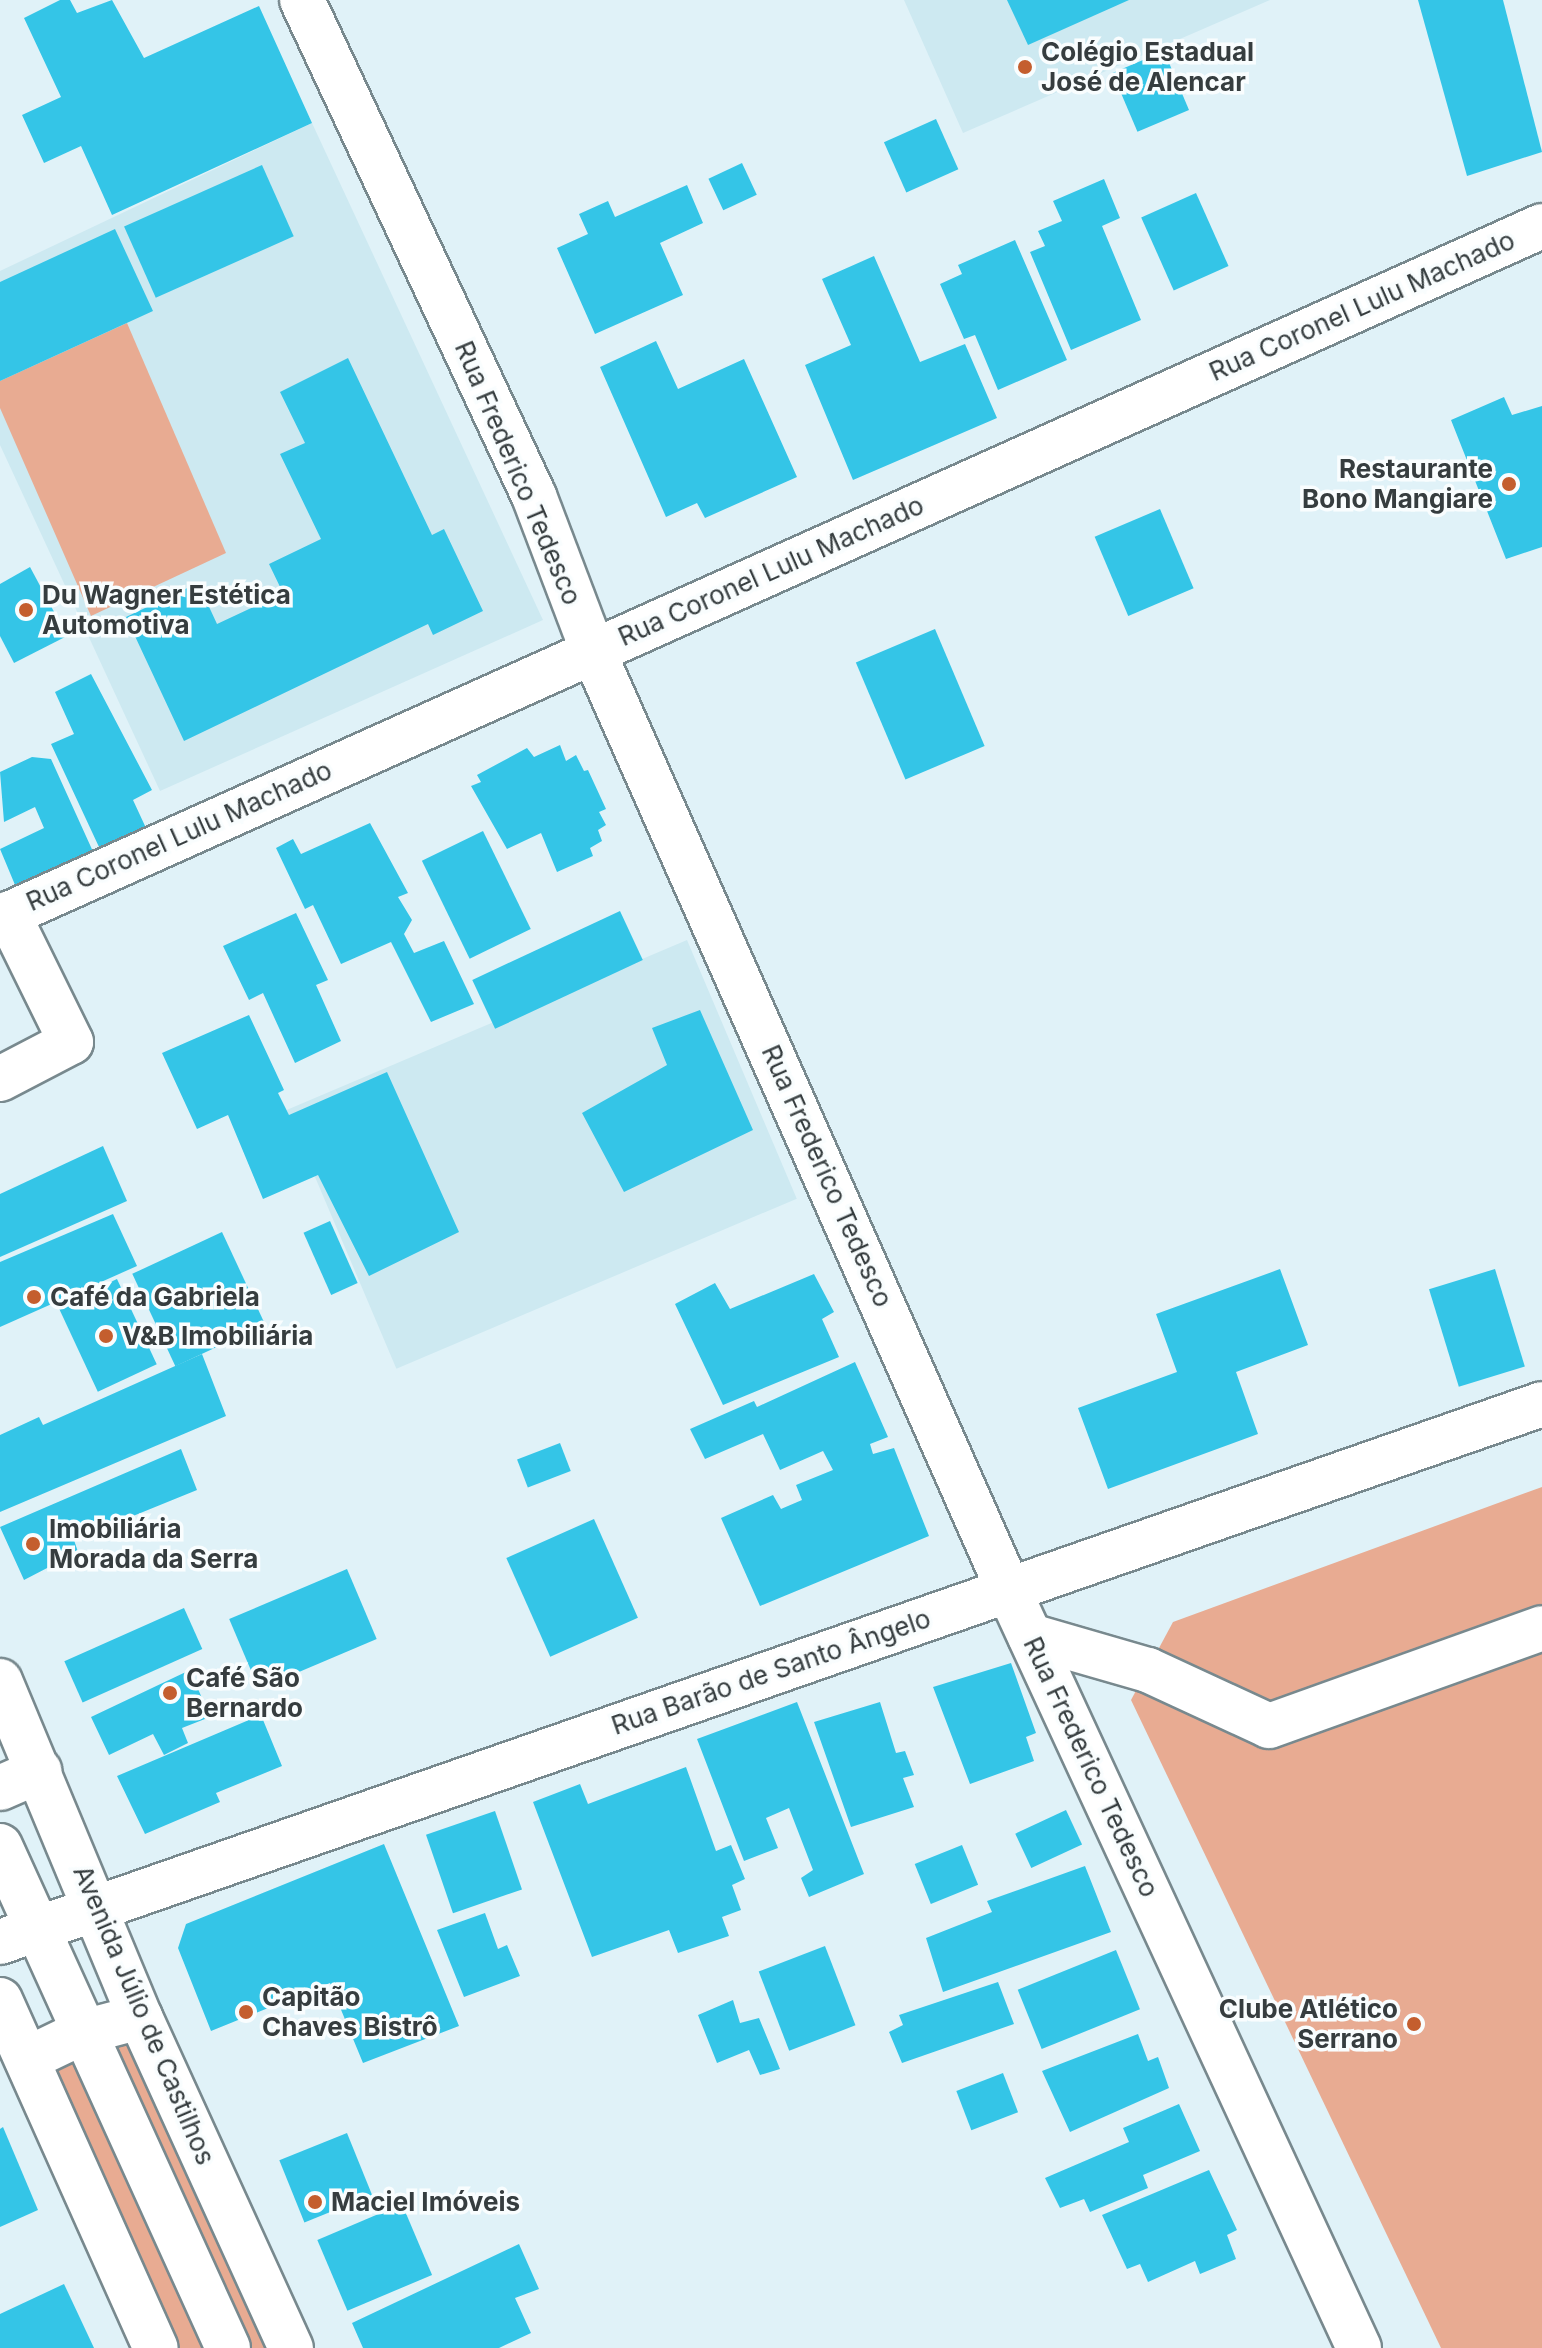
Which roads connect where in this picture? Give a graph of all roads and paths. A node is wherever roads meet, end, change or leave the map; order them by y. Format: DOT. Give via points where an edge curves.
graph roads {
  1 [pos="302,0"];
  2 [pos="1542,226"];
  3 [pos="593,651"];
  4 [pos="4,916"];
  5 [pos="0,1079"];
  6 [pos="1542,1404"];
  7 [pos="1008,1589"];
  8 [pos="1542,1628"];
  9 [pos="1030,1636"];
  10 [pos="0,1681"];
  11 [pos="39,1771"];
  12 [pos="0,1788"];
  13 [pos="0,1846"];
  14 [pos="98,1905"];
  15 [pos="18,1936"];
  16 [pos="0,2000"];
  17 [pos="140,2017"];
  18 [pos="83,2032"];
  19 [pos="27,2059"];
  20 [pos="156,2348"];
  21 [pos="228,2348"];
  22 [pos="291,2348"];
  23 [pos="1359,2348"];
  1 -- 3 [label="street, Rua Frederico Tedesco" via="534,496"];
  2 -- 3 [label="street, Rua Coronel Lulu Machado"];
  3 -- 4 [label="street, Rua Coronel Lulu Machado"];
  3 -- 7 [label="street, Rua Frederico Tedesco"];
  4 -- 5 [label="street" via="71,1042"];
  6 -- 7 [label="street, Rua Barão de Santo Ângelo"];
  7 -- 9 [label="street, Rua Frederico Tedesco"];
  7 -- 14 [label="street, Rua Barão de Santo Ângelo"];
  8 -- 9 [label="street" via="1269,1726 1148,1670"];
  9 -- 23 [label="street, Rua Frederico Tedesco"];
  10 -- 11 [label="street, Avenida Júlio de Castilhos"];
  11 -- 12 [label="street"];
  11 -- 14 [label="street, Avenida Júlio de Castilhos"];
  13 -- 15 [label="street"];
  14 -- 15 [label="street, Rua Barão de Santo Ângelo"];
  14 -- 17 [label="street, Avenida Júlio de Castilhos"];
  15 -- 18 [label="street"];
  16 -- 19 [label="street"];
  17 -- 18 [label="street"];
  17 -- 22 [label="street, Avenida Júlio de Castilhos"];
  18 -- 19 [label="street"];
  18 -- 21 [label="street"];
  19 -- 20 [label="street"];
}
